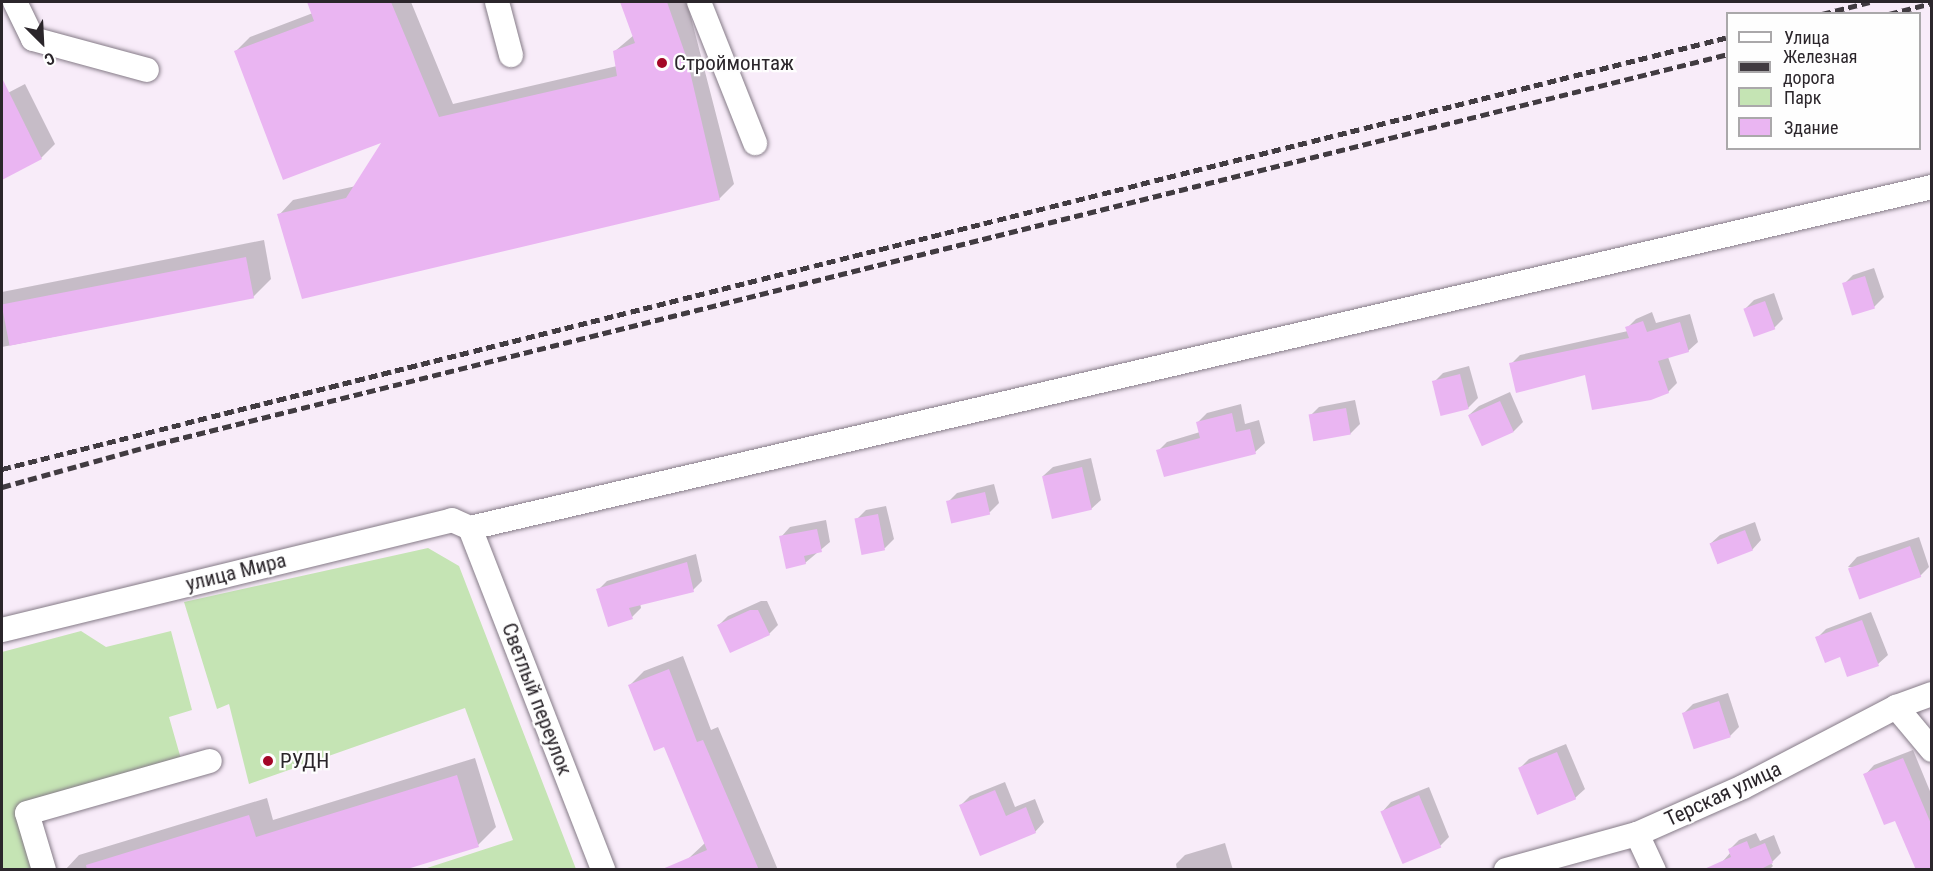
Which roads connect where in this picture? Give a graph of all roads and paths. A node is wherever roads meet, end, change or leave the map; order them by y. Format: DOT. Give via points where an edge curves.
graph roads {
  1 [pos="15,2"];
  2 [pos="497,2"];
  3 [pos="699,2"];
  4 [pos="511,55"];
  5 [pos="147,70"];
  6 [pos="754,143"];
  7 [pos="1932,187"];
  8 [pos="470,528"];
  9 [pos="2,630"];
  10 [pos="1932,694"];
  11 [pos="1896,707"];
  12 [pos="1932,750"];
  13 [pos="210,761"];
  14 [pos="1638,834"];
  15 [pos="44,870"];
  16 [pos="603,870"];
  17 [pos="1506,870"];
  18 [pos="1654,870"];
  1 -- 5 [label="street" via="33,39"];
  2 -- 4 [label="street"];
  3 -- 6 [label="street"];
  7 -- 8 [label="street"];
  8 -- 9 [label="street, улица Мира" via="452,520"];
  8 -- 16 [label="street, Светлый переулок"];
  10 -- 11 [label="street, Терская улица"];
  11 -- 12 [label="street"];
  11 -- 14 [label="street, Терская улица" via="1743,787"];
  13 -- 15 [label="street" via="27,813"];
  14 -- 17 [label="street, Терская улица"];
  14 -- 18 [label="street"];
}
